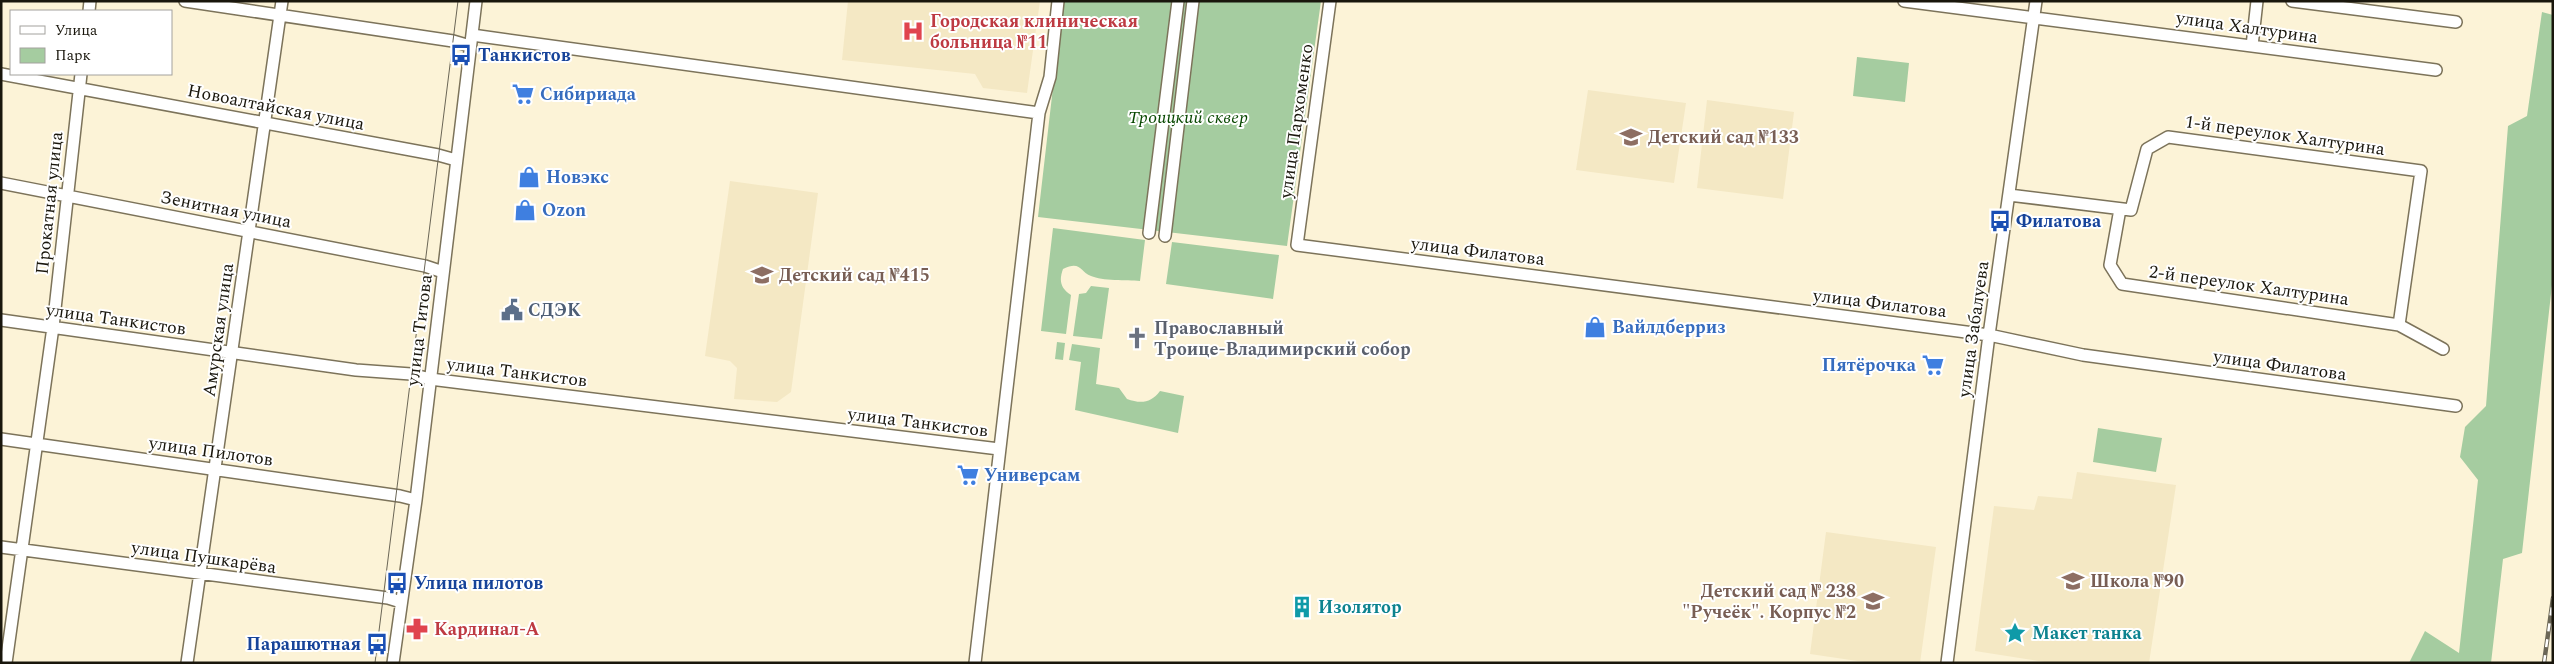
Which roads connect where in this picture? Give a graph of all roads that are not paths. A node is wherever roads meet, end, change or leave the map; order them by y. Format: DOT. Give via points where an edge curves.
graph roads {
  1 [pos="185,1"];
  2 [pos="282,1"];
  3 [pos="476,1"];
  4 [pos="1058,1"];
  5 [pos="1178,1"];
  6 [pos="1193,1"];
  7 [pos="1330,1"];
  8 [pos="1904,1"];
  9 [pos="2036,1"];
  10 [pos="2257,1"];
  11 [pos="2292,1"];
  12 [pos="280,16"];
  13 [pos="2034,17"];
  14 [pos="2456,22"];
  15 [pos="471,40"];
  16 [pos="2252,46"];
  17 [pos="2436,70"];
  18 [pos="1,74"];
  19 [pos="81,75"];
  20 [pos="79,88"];
  21 [pos="1039,113"];
  22 [pos="265,123"];
  23 [pos="456,160"];
  24 [pos="1,183"];
  25 [pos="2009,195"];
  26 [pos="68,196"];
  27 [pos="2120,209"];
  28 [pos="250,232"];
  29 [pos="1149,234"];
  30 [pos="1166,236"];
  31 [pos="1297,245"];
  32 [pos="443,272"];
  33 [pos="1,320"];
  34 [pos="2399,325"];
  35 [pos="54,327"];
  36 [pos="1989,334"];
  37 [pos="2443,349"];
  38 [pos="233,353"];
  39 [pos="430,379"];
  40 [pos="2456,406"];
  41 [pos="1,439"];
  42 [pos="38,445"];
  43 [pos="999,449"];
  44 [pos="216,468"];
  45 [pos="416,500"];
  46 [pos="1,546"];
  47 [pos="23,549"];
  48 [pos="200,575"];
  49 [pos="401,602"];
  50 [pos="6,663"];
  51 [pos="187,663"];
  52 [pos="393,663"];
  53 [pos="975,663"];
  54 [pos="1947,663"];
  1 -- 12 [label="street"];
  2 -- 12 [label="street, Амурская улица"];
  3 -- 15 [label="street, улица Титова"];
  4 -- 21 [label="street, улица Танкистов" via="1050,77"];
  5 -- 29 [label="street"];
  6 -- 30 [label="street"];
  7 -- 31 [label="street, улица Пархоменко"];
  8 -- 13 [label="street, улица Халтурина"];
  9 -- 13 [label="street, улица Забалуева"];
  10 -- 16 [label="street"];
  11 -- 14 [label="street"];
  12 -- 15 [label="street" via="453,41"];
  12 -- 22 [label="street, Амурская улица"];
  13 -- 16 [label="street, улица Халтурина"];
  13 -- 25 [label="street, улица Забалуева"];
  15 -- 21 [label="street"];
  15 -- 23 [label="street, улица Титова"];
  16 -- 17 [label="street, улица Халтурина"];
  18 -- 20 [label="street, Новоалтайская улица"];
  19 -- 20 [label="street, Прокатная улица"];
  20 -- 22 [label="street, Новоалтайская улица"];
  20 -- 26 [label="street, Прокатная улица"];
  21 -- 43 [label="street, улица Танкистов"];
  22 -- 23 [label="street, Новоалтайская улица"];
  22 -- 28 [label="street, Амурская улица"];
  23 -- 32 [label="street, улица Титова"];
  24 -- 26 [label="street, Зенитная улица"];
  25 -- 27 [label="street"];
  25 -- 36 [label="street, улица Забалуева"];
  26 -- 28 [label="street, Зенитная улица"];
  26 -- 35 [label="street, Прокатная улица"];
  27 -- 34 [label="street, 2-й переулок Халтурина" via="2110,265 2122,284"];
  27 -- 34 [label="street, 1-й переулок Халтурина" via="2131,210 2147,149 2168,137 2421,171"];
  28 -- 32 [label="street, Зенитная улица"];
  28 -- 38 [label="street, Амурская улица"];
  31 -- 36 [label="street, улица Филатова"];
  32 -- 39 [label="street, улица Титова"];
  33 -- 35 [label="street, улица Танкистов"];
  34 -- 37 [label="street, 2-й переулок Халтурина"];
  35 -- 38 [label="street, улица Танкистов"];
  35 -- 42 [label="street, Прокатная улица"];
  36 -- 40 [label="street, улица Филатова" via="2084,355"];
  36 -- 54 [label="street, улица Забалуева"];
  38 -- 39 [label="street, улица Танкистов"];
  38 -- 44 [label="street, Амурская улица"];
  39 -- 43 [label="street, улица Танкистов"];
  39 -- 45 [label="street, улица Титова"];
  41 -- 42 [label="street, улица Пилотов"];
  42 -- 44 [label="street, улица Пилотов"];
  42 -- 47 [label="street, Прокатная улица"];
  43 -- 53 [label="street, улица Танкистов"];
  44 -- 45 [label="street, улица Пилотов"];
  44 -- 48 [label="street, Амурская улица"];
  45 -- 49 [label="street, улица Титова"];
  46 -- 47 [label="street, улица Пушкарёва"];
  47 -- 48 [label="street, улица Пушкарёва"];
  47 -- 50 [label="street, Прокатная улица"];
  48 -- 49 [label="street, улица Пушкарёва"];
  48 -- 51 [label="street, Амурская улица"];
  49 -- 52 [label="street, улица Титова"];
}
